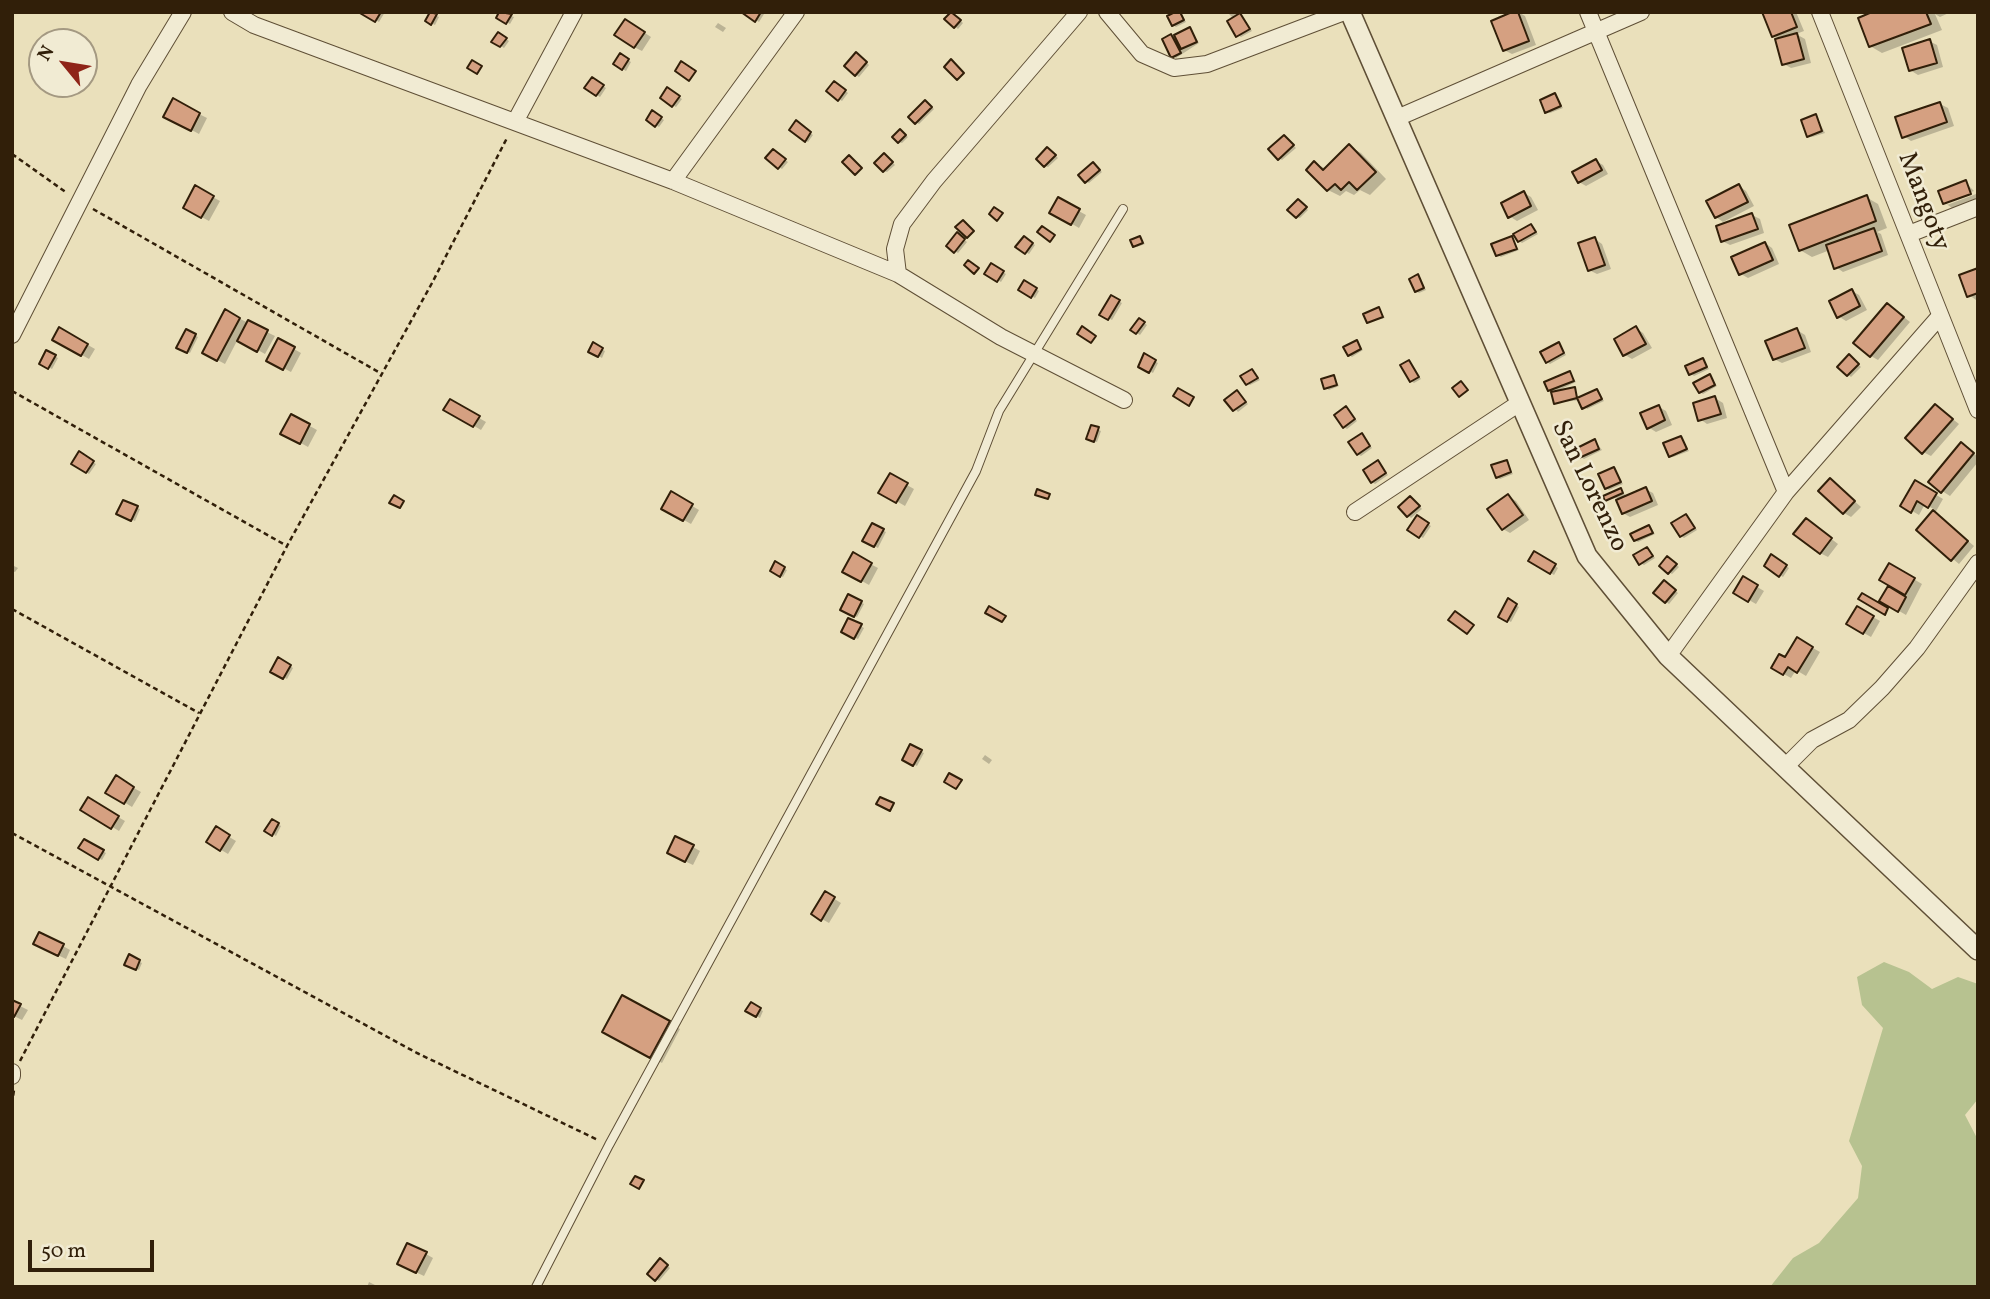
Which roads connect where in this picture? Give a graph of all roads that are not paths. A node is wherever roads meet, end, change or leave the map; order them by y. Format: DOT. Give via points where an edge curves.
graph roads {
  1 [pos="183,12"];
  2 [pos="232,12"];
  3 [pos="574,12"];
  4 [pos="796,12"];
  5 [pos="1079,12"];
  6 [pos="1107,12"];
  7 [pos="1344,12"];
  8 [pos="1350,12"];
  9 [pos="1588,12"];
  10 [pos="1641,12"];
  11 [pos="1820,12"];
  12 [pos="1595,32"];
  13 [pos="1397,118"];
  14 [pos="515,122"];
  15 [pos="673,181"];
  16 [pos="1978,207"];
  17 [pos="1123,209"];
  18 [pos="1909,234"];
  19 [pos="898,274"];
  20 [pos="1940,316"];
  21 [pos="12,335"];
  22 [pos="1035,352"];
  23 [pos="1124,400"];
  24 [pos="1518,404"];
  25 [pos="1978,410"];
  26 [pos="1786,492"];
  27 [pos="1355,512"];
  28 [pos="1978,563"];
  29 [pos="1668,656"];
  30 [pos="1785,767"];
  31 [pos="1978,950"];
  32 [pos="536,1287"];
  1 -- 21 [label="street" via="139,85"];
  2 -- 14 [label="street" via="254,25"];
  3 -- 14 [label="street"];
  4 -- 15 [label="street"];
  5 -- 19 [label="street" via="902,224 895,249"];
  6 -- 7 [label="street" via="1142,54 1174,68 1207,64"];
  8 -- 13 [label="street, San Lorenzo"];
  9 -- 12 [label="street"];
  10 -- 12 [label="street"];
  11 -- 18 [label="street, Mangoty"];
  12 -- 13 [label="street"];
  12 -- 26 [label="street"];
  13 -- 24 [label="street, San Lorenzo"];
  14 -- 15 [label="street"];
  15 -- 19 [label="street"];
  16 -- 18 [label="street"];
  17 -- 22 [label="lane"];
  18 -- 20 [label="street, Mangoty"];
  19 -- 22 [label="street" via="1001,337"];
  20 -- 25 [label="street, Mangoty"];
  20 -- 26 [label="street"];
  22 -- 23 [label="street"];
  22 -- 32 [label="lane" via="999,411 976,471"];
  24 -- 27 [label="street"];
  24 -- 29 [label="street, San Lorenzo" via="1587,556"];
  26 -- 29 [label="street"];
  28 -- 30 [label="street" via="1882,688 1849,720 1812,740"];
  29 -- 30 [label="street, San Lorenzo"];
  30 -- 31 [label="street, San Lorenzo"];
}
